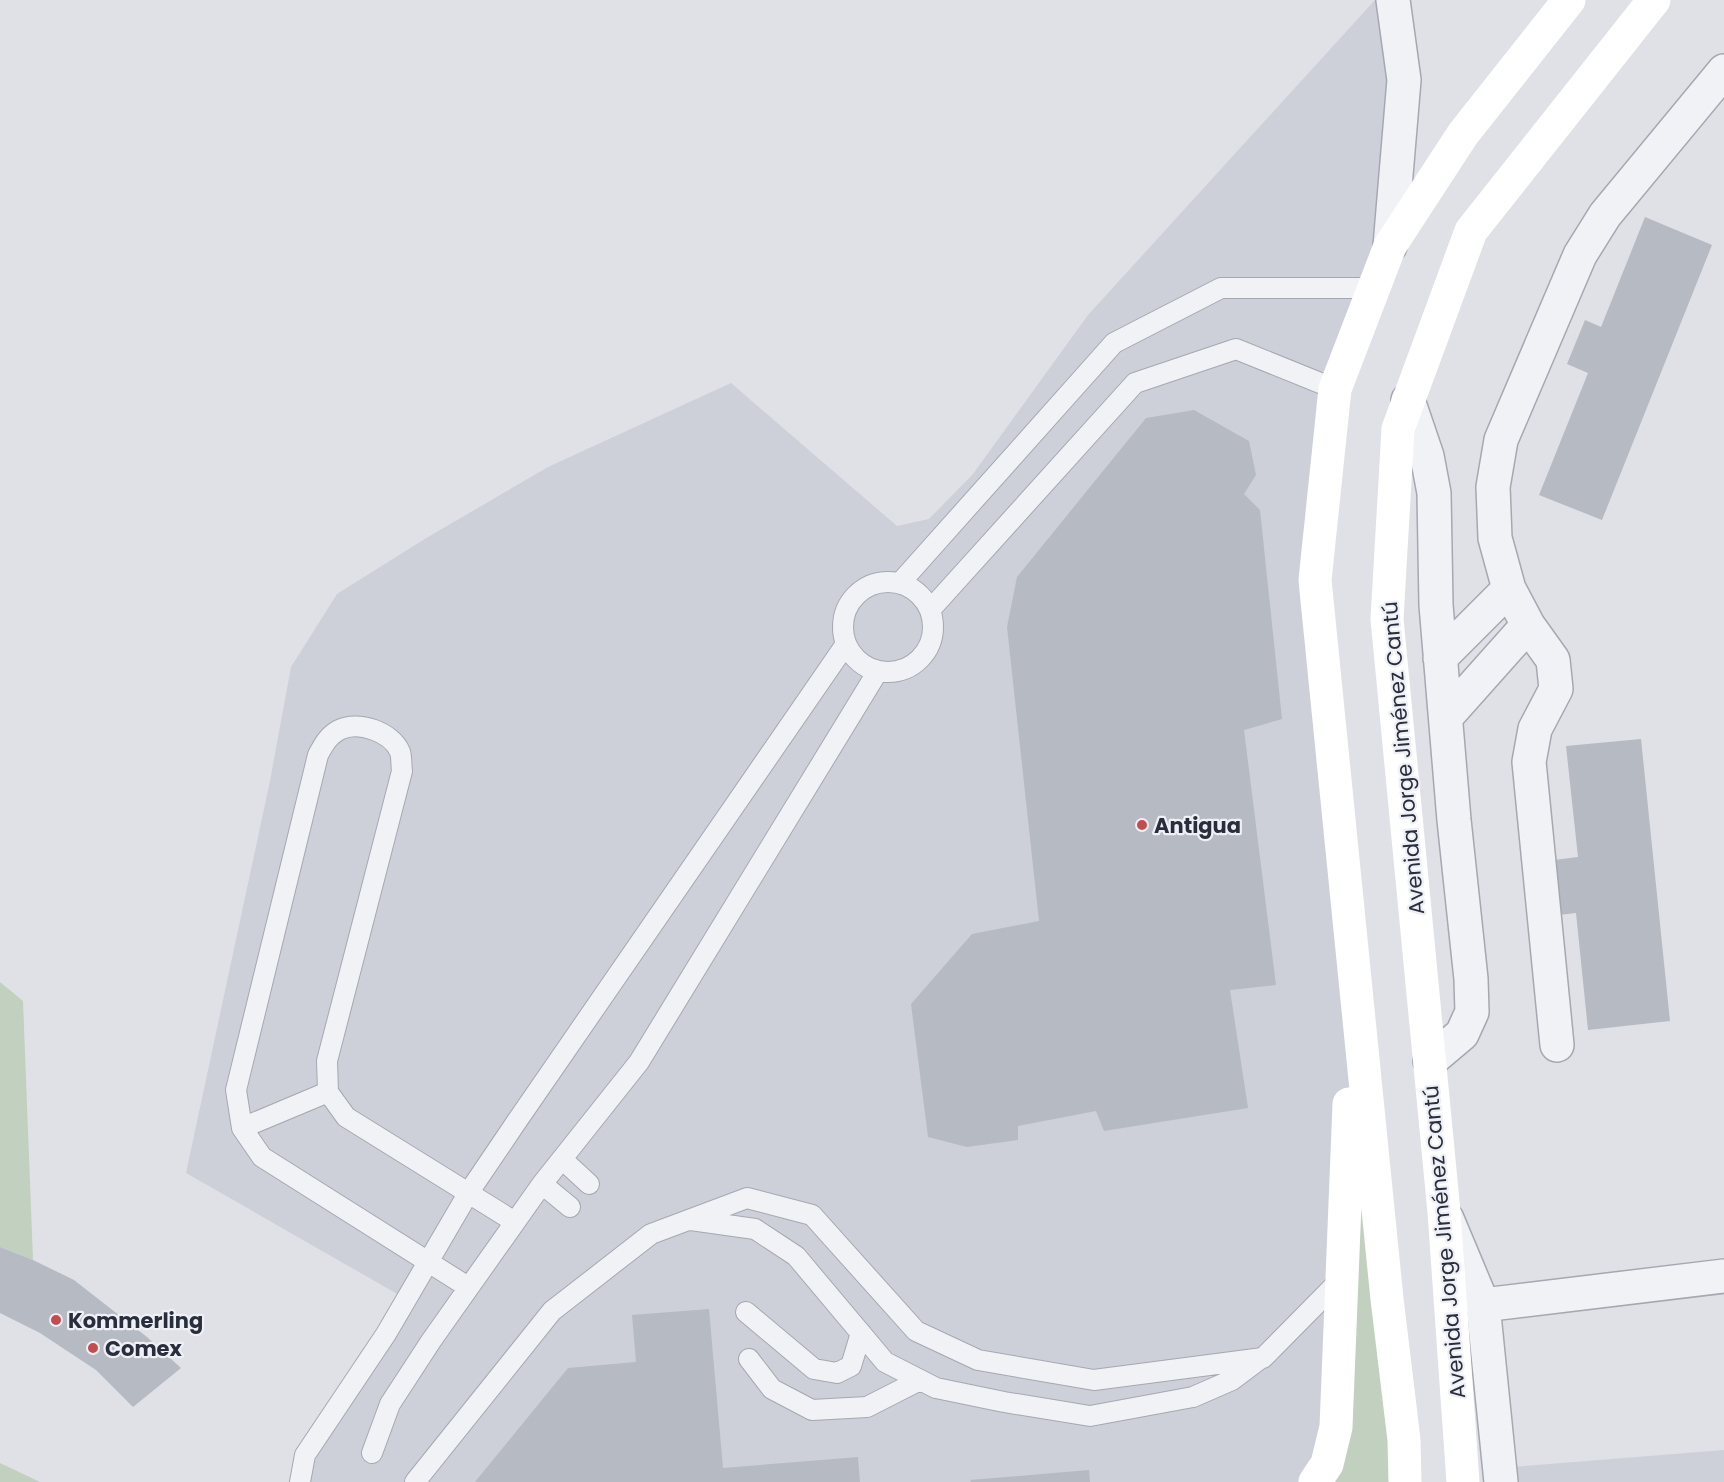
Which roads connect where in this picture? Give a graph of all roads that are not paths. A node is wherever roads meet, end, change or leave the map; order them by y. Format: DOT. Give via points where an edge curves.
graph roads {
  1 [pos="1394,0"];
  2 [pos="1569,0"];
  3 [pos="1654,0"];
  4 [pos="1724,71"];
  5 [pos="1390,246"];
  6 [pos="1374,288"];
  7 [pos="1335,389"];
  8 [pos="1408,400"];
  9 [pos="900,583"];
  10 [pos="1509,589"];
  11 [pos="930,610"];
  12 [pos="1528,625"];
  13 [pos="846,644"];
  14 [pos="1440,658"];
  15 [pos="878,671"];
  16 [pos="1446,717"];
  17 [pos="1354,979"];
  18 [pos="1557,1045"];
  19 [pos="1430,1061"];
  20 [pos="327,1092"];
  21 [pos="242,1128"];
  22 [pos="563,1160"];
  23 [pos="542,1184"];
  24 [pos="589,1184"];
  25 [pos="469,1192"];
  26 [pos="570,1207"];
  27 [pos="1444,1212"];
  28 [pos="689,1220"];
  29 [pos="515,1222"];
  30 [pos="428,1262"];
  31 [pos="1724,1276"];
  32 [pos="1343,1277"];
  33 [pos="468,1287"];
  34 [pos="1483,1305"];
  35 [pos="746,1312"];
  36 [pos="861,1333"];
  37 [pos="1263,1358"];
  38 [pos="749,1359"];
  39 [pos="920,1380"];
  40 [pos="372,1453"];
  41 [pos="300,1482"];
  42 [pos="415,1482"];
  43 [pos="1315,1482"];
  44 [pos="1405,1482"];
  45 [pos="1463,1482"];
  46 [pos="1501,1482"];
  1 -- 5 [label="street" via="1404,80"];
  2 -- 5 [label="main road" via="1463,134"];
  3 -- 8 [label="main road, Avenida Jorge Jiménez Cantú" via="1471,231"];
  4 -- 10 [label="street" via="1605,215 1580,255 1501,440 1493,487 1495,538"];
  5 -- 6 [label="main road"];
  6 -- 7 [label="main road"];
  6 -- 9 [label="lane" via="1221,288 1114,343"];
  7 -- 11 [label="lane" via="1236,349 1135,382"];
  7 -- 17 [label="main road" via="1315,580"];
  8 -- 14 [label="street" via="1434,493"];
  8 -- 19 [label="main road, Avenida Jorge Jiménez Cantú" via="1398,429 1387,619"];
  9 -- 11 [label="lane" via="913,588"];
  9 -- 13 [label="lane" via="885,581 859,592 844,616"];
  10 -- 12 [label="street"];
  10 -- 14 [label="street"];
  11 -- 15 [label="lane" via="933,638 922,657 906,670"];
  12 -- 16 [label="street"];
  12 -- 18 [label="street" via="1553,660 1556,689 1535,729 1529,762"];
  13 -- 15 [label="lane" via="854,657"];
  13 -- 25 [label="lane"];
  14 -- 16 [label="street"];
  15 -- 22 [label="lane" via="639,1062"];
  16 -- 19 [label="street" via="1472,1012 1462,1034"];
  17 -- 32 [label="main road"];
  17 -- 44 [label="main road" via="1404,1440"];
  19 -- 27 [label="main road, Avenida Jorge Jiménez Cantú"];
  20 -- 21 [label="lane"];
  20 -- 21 [label="lane" via="327,1061 402,771 400,753 390,738 358,727 341,729 326,739 318,755 236,1090"];
  20 -- 25 [label="lane" via="346,1117"];
  21 -- 30 [label="lane" via="262,1157"];
  22 -- 23 [label="lane"];
  22 -- 24 [label="lane"];
  23 -- 26 [label="lane"];
  23 -- 29 [label="lane"];
  25 -- 29 [label="lane"];
  25 -- 30 [label="lane"];
  27 -- 34 [label="street"];
  27 -- 45 [label="main road, Avenida Jorge Jiménez Cantú"];
  28 -- 36 [label="lane" via="755,1229 763,1234 796,1256"];
  28 -- 37 [label="lane" via="747,1198 812,1215 916,1330 978,1360 1094,1380"];
  28 -- 42 [label="lane" via="651,1234 552,1311"];
  29 -- 33 [label="lane"];
  30 -- 33 [label="lane"];
  30 -- 41 [label="lane" via="386,1334 305,1455"];
  31 -- 34 [label="street"];
  32 -- 37 [label="lane"];
  32 -- 43 [label="main road" via="1336,1427 1327,1464"];
  33 -- 40 [label="lane" via="390,1404"];
  34 -- 46 [label="street"];
  35 -- 36 [label="lane" via="814,1369 837,1373 851,1366"];
  36 -- 39 [label="lane" via="885,1362"];
  37 -- 39 [label="lane" via="1232,1380 1193,1397 1090,1416 936,1388"];
  38 -- 39 [label="lane" via="772,1389 812,1410 867,1407"];
}
